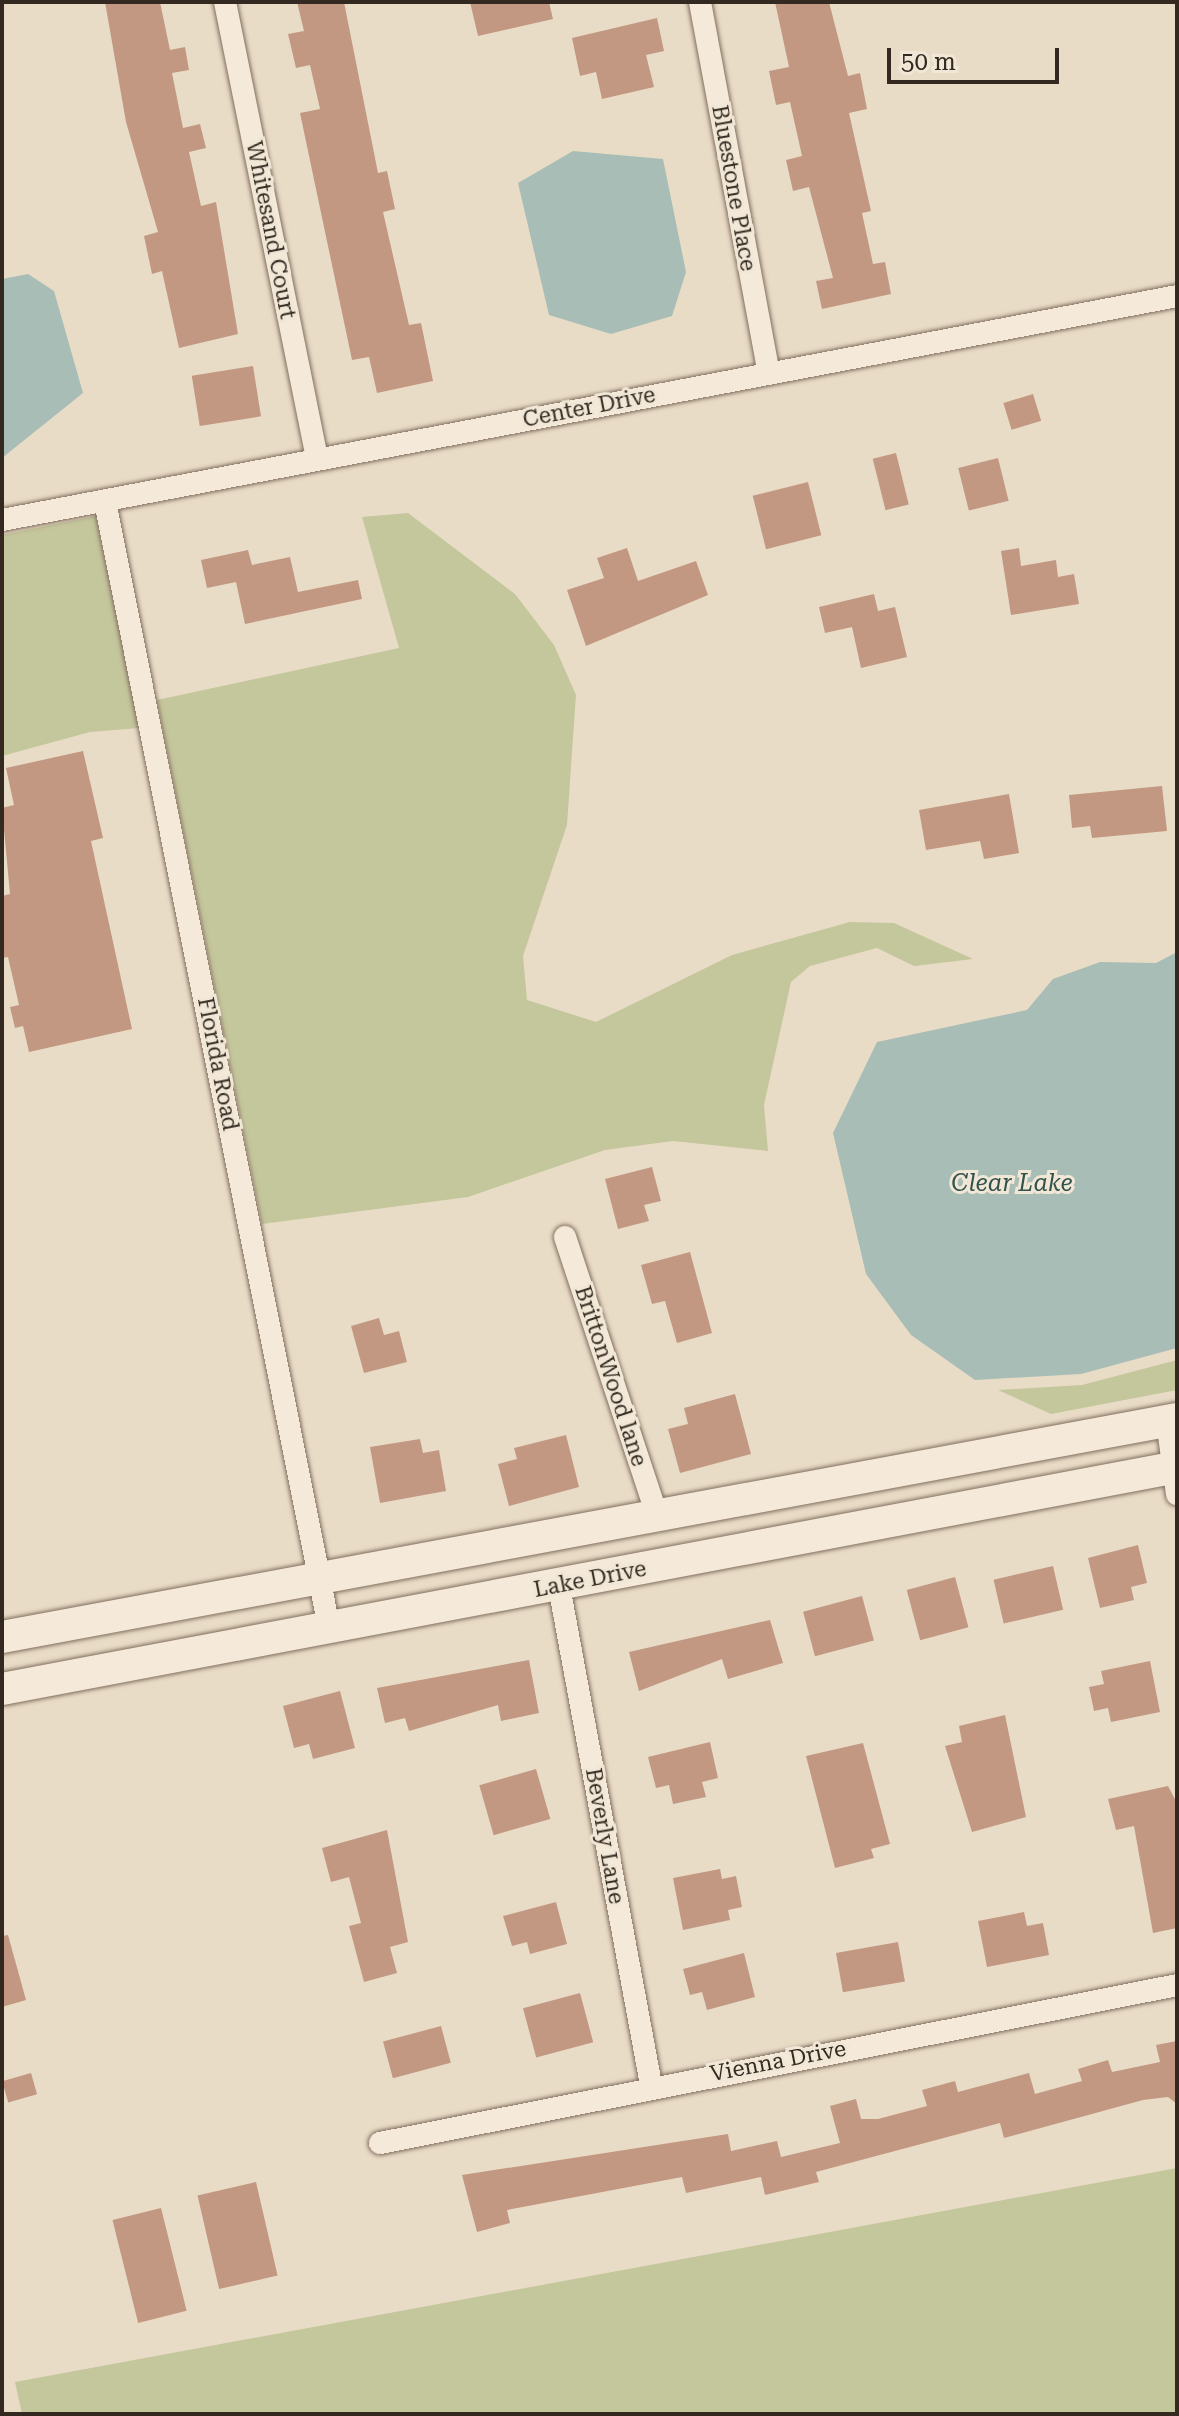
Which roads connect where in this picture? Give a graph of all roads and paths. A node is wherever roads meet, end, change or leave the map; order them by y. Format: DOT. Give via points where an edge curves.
graph roads {
  1 [pos="225,2"];
  2 [pos="700,2"];
  3 [pos="1177,296"];
  4 [pos="769,373"];
  5 [pos="317,459"];
  6 [pos="105,501"];
  7 [pos="2,520"];
  8 [pos="565,1237"];
  9 [pos="1172,1420"];
  10 [pos="1175,1476"];
  11 [pos="657,1515"];
  12 [pos="320,1575"];
  13 [pos="559,1586"];
  14 [pos="329,1627"];
  15 [pos="2,1637"];
  16 [pos="2,1689"];
  17 [pos="1177,1985"];
  18 [pos="651,2085"];
  19 [pos="380,2143"];
  1 -- 5 [label="street, Whitesand Court"];
  2 -- 4 [label="street, Bluestone Place"];
  3 -- 4 [label="street, Center Drive"];
  4 -- 5 [label="street, Center Drive"];
  5 -- 6 [label="street, Center Drive"];
  6 -- 7 [label="street, Center Drive"];
  6 -- 12 [label="street, Florida Road"];
  8 -- 11 [label="street, BrittonWood lane"];
  9 -- 10 [label="street"];
  9 -- 11 [label="main road"];
  10 -- 13 [label="main road, Lake Drive"];
  11 -- 12 [label="main road"];
  12 -- 14 [label="street, Florida Road"];
  12 -- 15 [label="main road"];
  13 -- 14 [label="main road, Lake Drive"];
  13 -- 18 [label="street, Beverly Lane"];
  14 -- 16 [label="main road, Lake Drive"];
  17 -- 18 [label="street, Vienna Drive"];
  18 -- 19 [label="street, Vienna Drive"];
}
